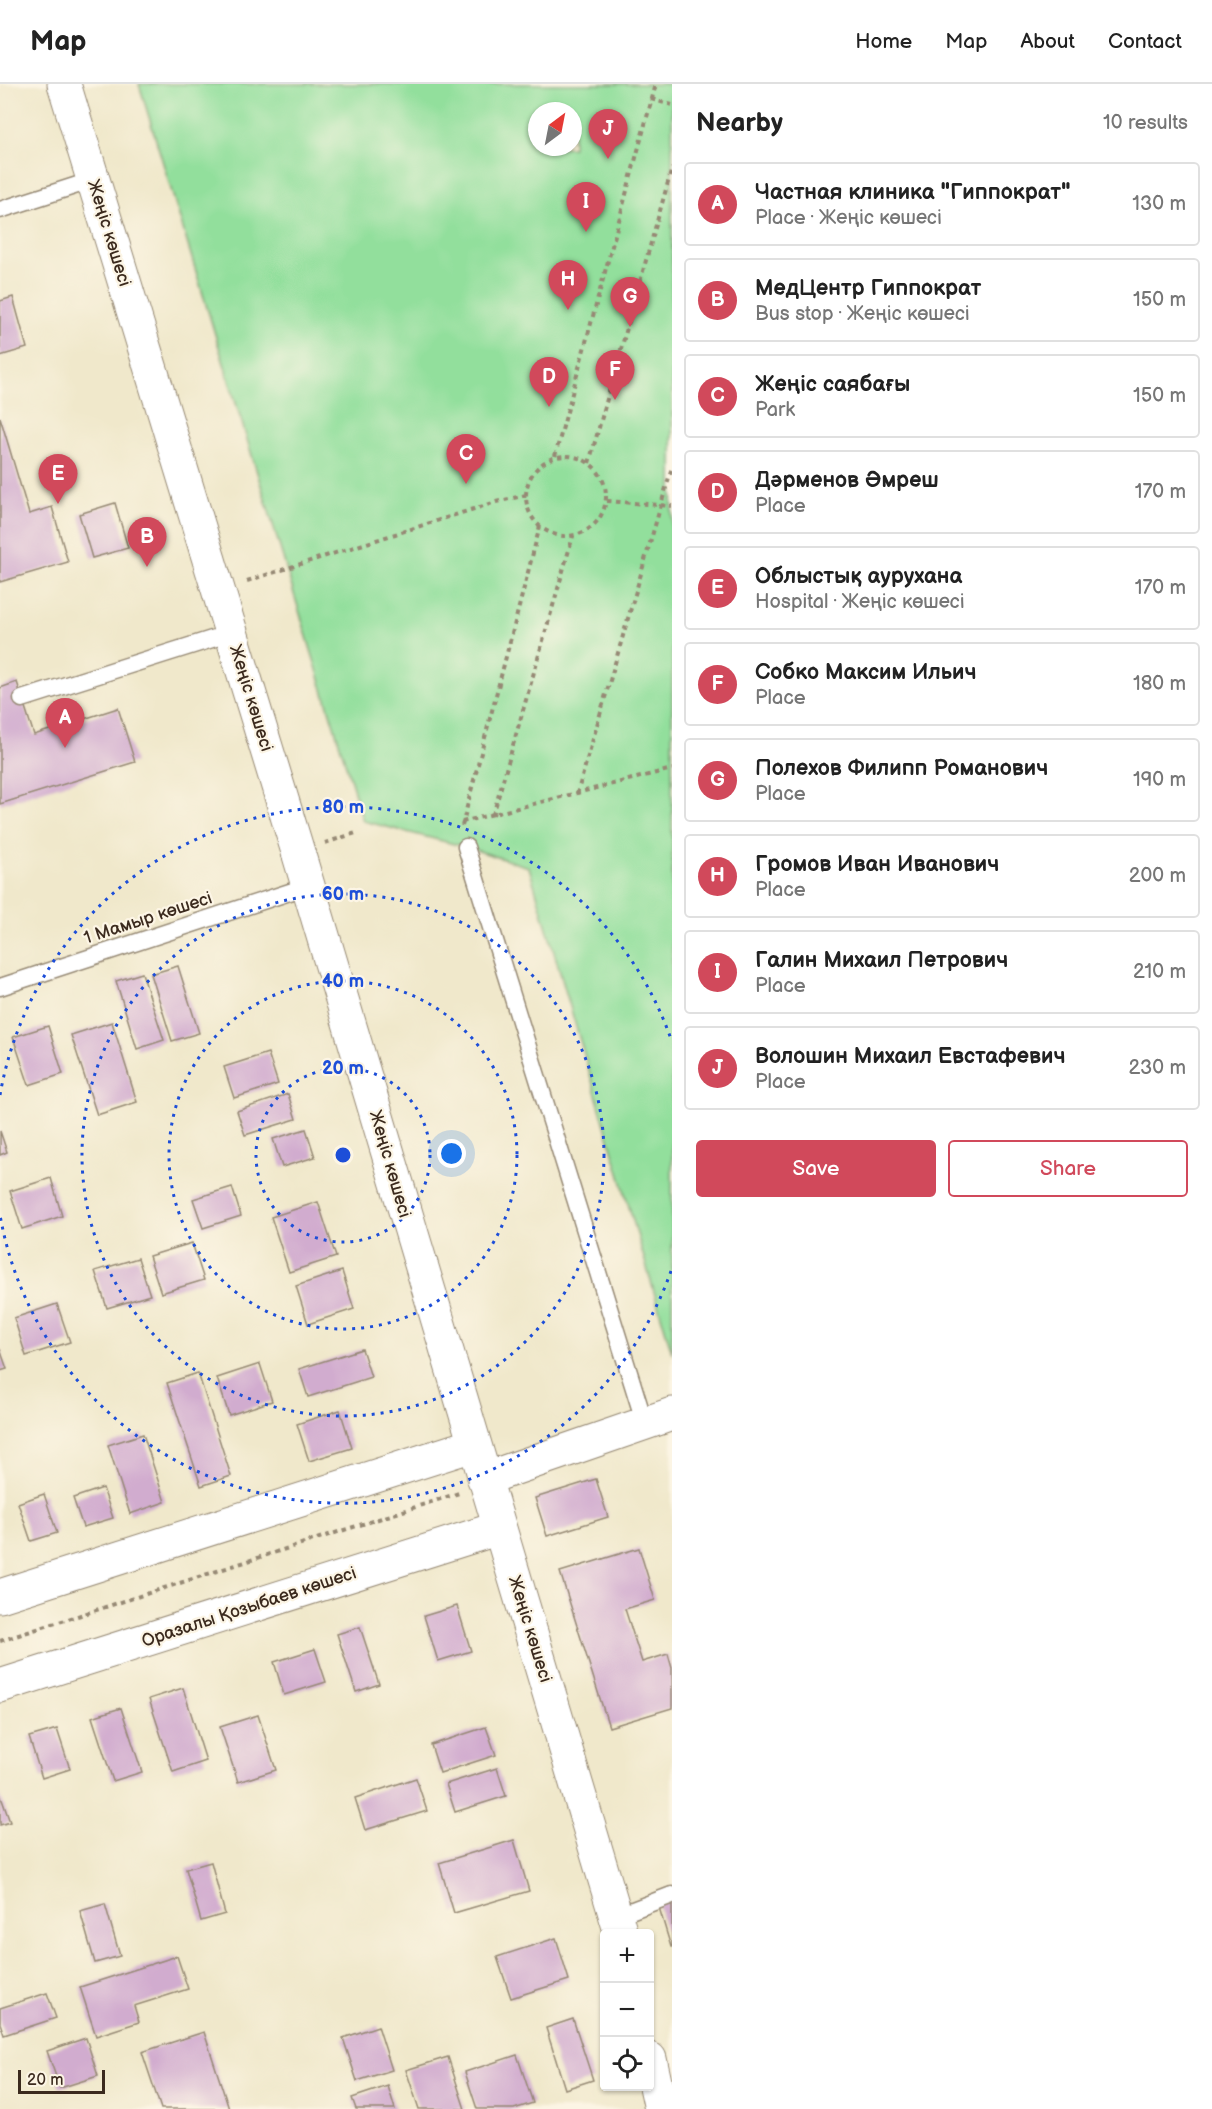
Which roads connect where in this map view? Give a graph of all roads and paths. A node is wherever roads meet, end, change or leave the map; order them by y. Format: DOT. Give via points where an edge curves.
graph roads {
  1 [pos="64,84"];
  2 [pos="656,84"];
  3 [pos="651,99"];
  4 [pos="672,105"];
  5 [pos="672,168"];
  6 [pos="93,180"];
  7 [pos="0,210"];
  8 [pos="555,456"];
  9 [pos="589,463"];
  10 [pos="672,467"];
  11 [pos="526,495"];
  12 [pos="607,501"];
  13 [pos="661,505"];
  14 [pos="672,506"];
  15 [pos="540,526"];
  16 [pos="573,536"];
  17 [pos="218,590"];
  18 [pos="231,633"];
  19 [pos="22,699"];
  20 [pos="672,769"];
  21 [pos="577,794"];
  22 [pos="493,815"];
  23 [pos="461,822"];
  24 [pos="466,847"];
  25 [pos="308,886"];
  26 [pos="0,987"];
  27 [pos="659,1419"];
  28 [pos="473,1445"];
  29 [pos="485,1482"];
  30 [pos="499,1528"];
  31 [pos="0,1596"];
  32 [pos="0,1641"];
  33 [pos="0,1686"];
  34 [pos="672,1896"];
  35 [pos="619,1925"];
  36 [pos="654,2077"];
  37 [pos="661,2109"];
  1 -- 6 [label="street, Жеңіс көшесі"];
  2 -- 3 [label="path"];
  3 -- 4 [label="path"];
  3 -- 8 [label="path"];
  5 -- 9 [label="path"];
  6 -- 7 [label="lane"];
  6 -- 17 [label="street, Жеңіс көшесі"];
  8 -- 9 [label="path" via="571,456"];
  8 -- 11 [label="path" via="535,469"];
  9 -- 12 [label="path" via="602,476"];
  10 -- 13 [label="path"];
  11 -- 15 [label="path" via="528,509"];
  11 -- 17 [label="path"];
  12 -- 13 [label="path"];
  12 -- 16 [label="path" via="597,524"];
  13 -- 14 [label="path"];
  13 -- 21 [label="path"];
  15 -- 16 [label="path" via="559,536"];
  15 -- 23 [label="path"];
  16 -- 22 [label="path"];
  17 -- 18 [label="street, Жеңіс көшесі"];
  18 -- 19 [label="lane"];
  18 -- 25 [label="street, Жеңіс көшесі"];
  20 -- 21 [label="path"];
  21 -- 22 [label="path"];
  22 -- 23 [label="path"];
  23 -- 24 [label="path"];
  24 -- 27 [label="lane"];
  25 -- 26 [label="lane, 1 Мамыр көшесі"];
  25 -- 28 [label="street, Жеңіс көшесі"];
  27 -- 29 [label="street"];
  28 -- 29 [label="street, Жеңіс көшесі"];
  28 -- 31 [label="street"];
  29 -- 30 [label="street, Жеңіс көшесі"];
  29 -- 32 [label="path"];
  30 -- 33 [label="street, Оразалы Қозыбаев көшесі"];
  30 -- 35 [label="street, Жеңіс көшесі"];
  34 -- 35 [label="lane"];
  36 -- 37 [label="street"];
}
